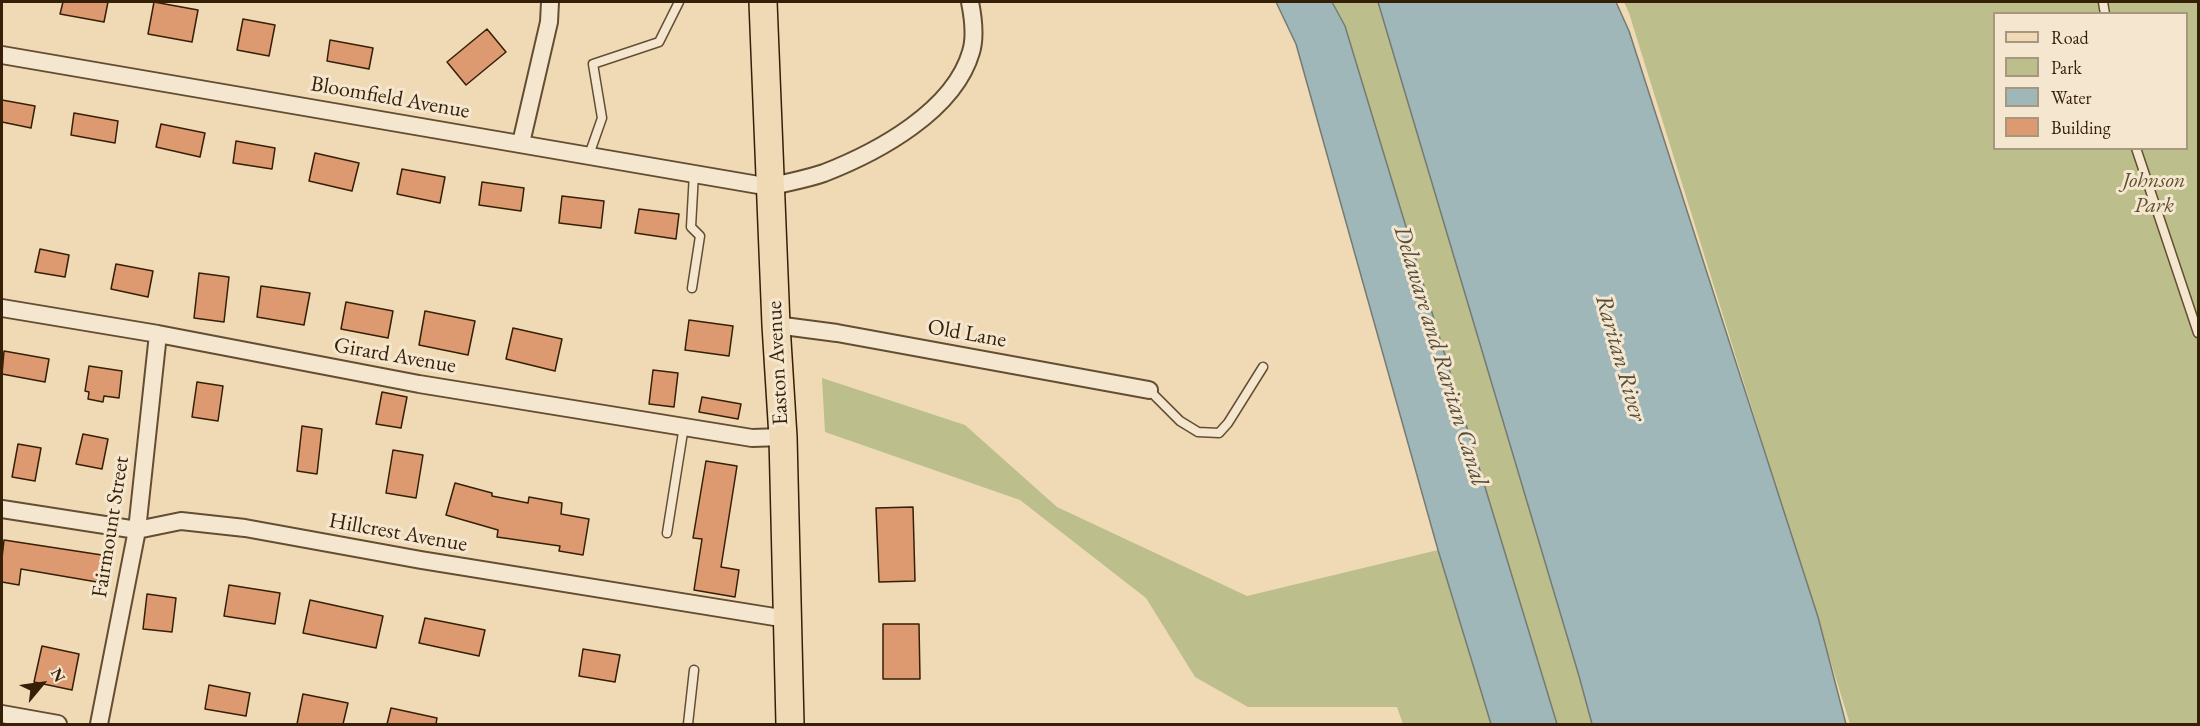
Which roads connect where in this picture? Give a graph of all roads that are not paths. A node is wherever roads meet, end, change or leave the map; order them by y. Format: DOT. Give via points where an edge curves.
graph roads {
  1 [pos="550,2"];
  2 [pos="679,2"];
  3 [pos="764,2"];
  4 [pos="970,2"];
  5 [pos="2,55"];
  6 [pos="521,143"];
  7 [pos="2137,150"];
  8 [pos="589,155"];
  9 [pos="694,173"];
  10 [pos="771,187"];
  11 [pos="692,288"];
  12 [pos="2,308"];
  13 [pos="776,325"];
  14 [pos="2199,333"];
  15 [pos="158,334"];
  16 [pos="1263,367"];
  17 [pos="1149,390"];
  18 [pos="684,426"];
  19 [pos="783,437"];
  20 [pos="2,509"];
  21 [pos="137,530"];
  22 [pos="667,533"];
  23 [pos="787,619"];
  24 [pos="694,670"];
  25 [pos="2,714"];
  26 [pos="58,724"];
  27 [pos="99,724"];
  28 [pos="688,724"];
  29 [pos="790,724"];
  1 -- 6 [label="street" via="549,22"];
  2 -- 8 [label="lane" via="659,42 593,64 602,118"];
  3 -- 10 [label="main road, Easton Avenue"];
  4 -- 10 [label="street" via="972,51 955,87 925,117 888,142 823,173"];
  5 -- 6 [label="street, Bloomfield Avenue"];
  6 -- 8 [label="street, Bloomfield Avenue"];
  7 -- 14 [label="lane"];
  8 -- 9 [label="street, Bloomfield Avenue"];
  9 -- 10 [label="street, Bloomfield Avenue"];
  9 -- 11 [label="lane" via="691,227 700,236"];
  10 -- 13 [label="main road, Easton Avenue"];
  12 -- 15 [label="street, Girard Avenue"];
  13 -- 17 [label="street, Old Lane"];
  13 -- 19 [label="main road, Easton Avenue"];
  15 -- 18 [label="street, Girard Avenue" via="418,384"];
  15 -- 21 [label="street, Fairmount Street"];
  16 -- 17 [label="lane" via="1218,433 1198,432 1180,421"];
  18 -- 19 [label="street, Girard Avenue" via="752,438"];
  18 -- 22 [label="lane"];
  19 -- 23 [label="main road, Easton Avenue"];
  20 -- 21 [label="street, Hillcrest Avenue"];
  21 -- 23 [label="street, Hillcrest Avenue" via="182,521 245,528"];
  21 -- 27 [label="street, Fairmount Street"];
  23 -- 29 [label="main road, Easton Avenue"];
  24 -- 28 [label="lane"];
  25 -- 26 [label="street"];
}
